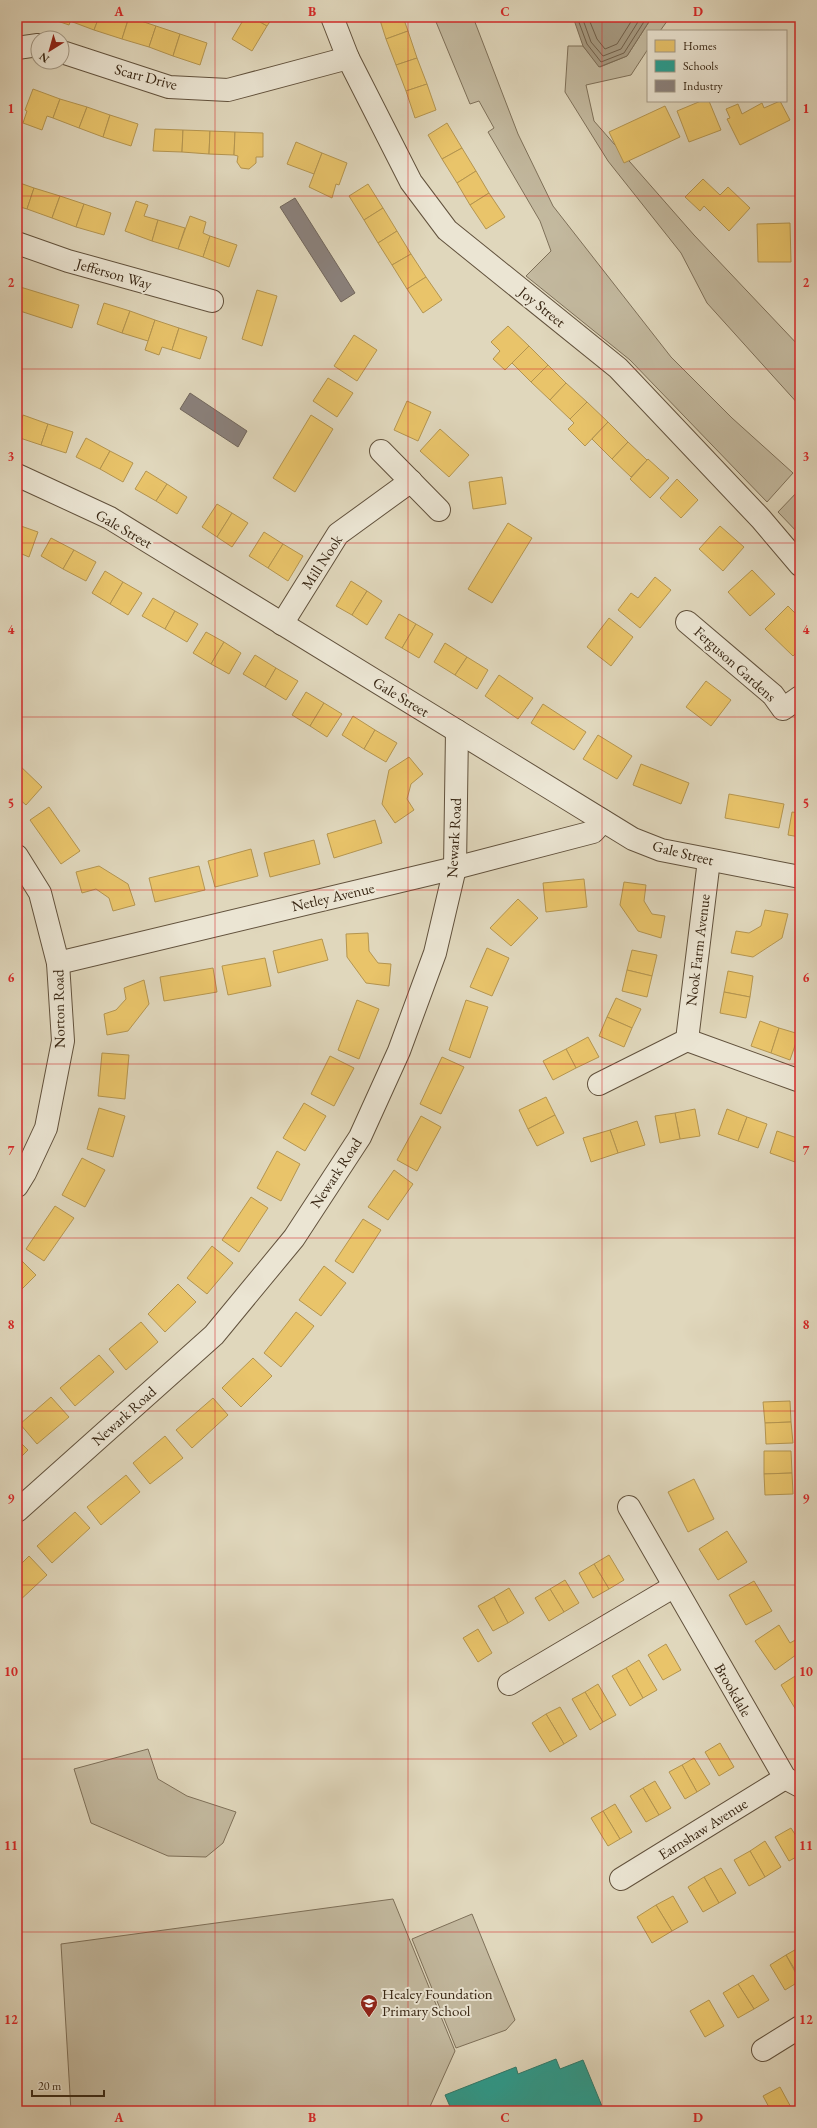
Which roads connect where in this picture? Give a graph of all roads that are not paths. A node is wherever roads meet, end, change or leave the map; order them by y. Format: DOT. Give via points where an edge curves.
graph roads {
  1 [pos="332,17"];
  2 [pos="30,46"];
  3 [pos="17,48"];
  4 [pos="70,55"];
  5 [pos="348,58"];
  6 [pos="17,243"];
  7 [pos="212,301"];
  8 [pos="381,451"];
  9 [pos="17,475"];
  10 [pos="411,481"];
  11 [pos="439,510"];
  12 [pos="800,565"];
  13 [pos="687,622"];
  14 [pos="282,624"];
  15 [pos="800,697"];
  16 [pos="457,731"];
  17 [pos="603,822"];
  18 [pos="17,856"];
  19 [pos="709,860"];
  20 [pos="456,868"];
  21 [pos="800,876"];
  22 [pos="58,963"];
  23 [pos="687,1040"];
  24 [pos="800,1081"];
  25 [pos="599,1084"];
  26 [pos="17,1186"];
  27 [pos="629,1507"];
  28 [pos="17,1511"];
  29 [pos="673,1587"];
  30 [pos="509,1684"];
  31 [pos="792,1782"];
  32 [pos="621,1879"];
  33 [pos="800,2027"];
  34 [pos="763,2050"];
  1 -- 5 [label="street, Joy Street"];
  2 -- 3 [label="street"];
  4 -- 5 [label="street, Scarr Drive" via="169,87 228,90"];
  5 -- 12 [label="street, Joy Street" via="412,182 447,230 618,368 761,519"];
  6 -- 7 [label="street, Jefferson Way" via="68,261"];
  8 -- 10 [label="street"];
  9 -- 14 [label="street, Gale Street" via="110,518"];
  10 -- 11 [label="street"];
  10 -- 14 [label="street, Mill Nook" via="338,534"];
  13 -- 15 [label="street, Ferguson Gardens" via="773,694 783,710"];
  14 -- 16 [label="street, Gale Street"];
  16 -- 17 [label="street, Gale Street"];
  16 -- 20 [label="street, Newark Road"];
  17 -- 19 [label="street, Gale Street" via="633,839 660,850"];
  17 -- 20 [label="street, Netley Avenue" via="593,832"];
  18 -- 22 [label="street, Norton Road" via="40,893"];
  19 -- 21 [label="street, Gale Street"];
  19 -- 23 [label="street, Nook Farm Avenue"];
  20 -- 22 [label="street, Netley Avenue"];
  20 -- 28 [label="street, Newark Road" via="435,953 399,1051 360,1137 294,1238 214,1335"];
  22 -- 26 [label="street, Norton Road" via="63,1041 46,1128"];
  23 -- 24 [label="street"];
  23 -- 25 [label="street"];
  27 -- 29 [label="street, Brookdale"];
  29 -- 30 [label="street"];
  29 -- 31 [label="street, Brookdale"];
  31 -- 32 [label="street, Earnshaw Avenue"];
  33 -- 34 [label="street"];
}
